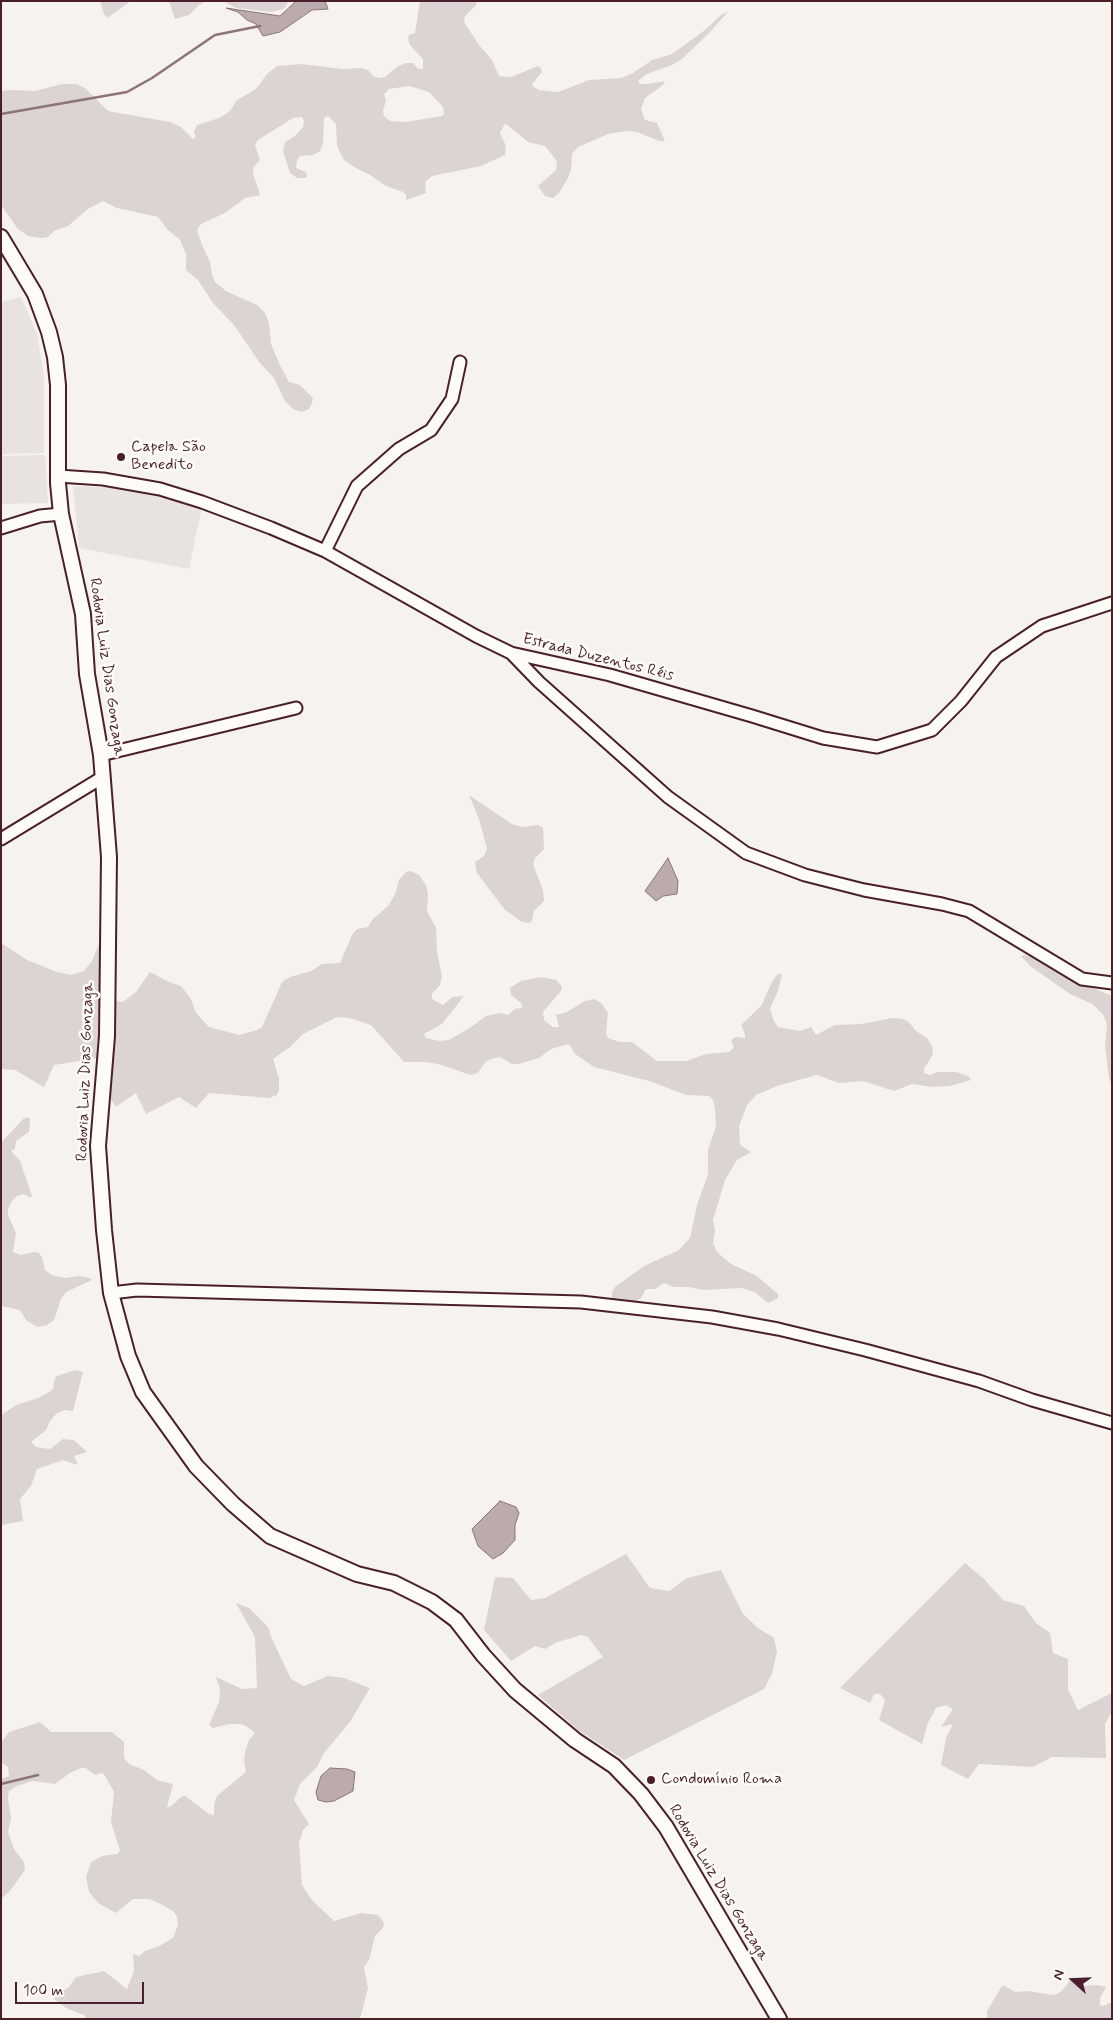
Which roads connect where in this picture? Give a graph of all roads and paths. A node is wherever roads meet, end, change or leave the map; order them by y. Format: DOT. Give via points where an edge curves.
graph roads {
  1 [pos="1,237"];
  2 [pos="460,362"];
  3 [pos="58,476"];
  4 [pos="61,514"];
  5 [pos="1,528"];
  6 [pos="325,551"];
  7 [pos="1112,603"];
  8 [pos="511,653"];
  9 [pos="296,708"];
  10 [pos="101,755"];
  11 [pos="103,777"];
  12 [pos="1,839"];
  13 [pos="1112,983"];
  14 [pos="111,1293"];
  15 [pos="1112,1423"];
  16 [pos="779,2019"];
  1 -- 3 [label="main road, Rodovia Luiz Dias Gonzaga" via="35,294 55,357"];
  2 -- 6 [label="street" via="452,399 431,430 399,449 357,486"];
  3 -- 4 [label="main road, Rodovia Luiz Dias Gonzaga"];
  3 -- 6 [label="street, Estrada Duzentos Réis" via="160,489 202,502"];
  4 -- 5 [label="street" via="40,516"];
  4 -- 10 [label="main road, Rodovia Luiz Dias Gonzaga" via="83,614 87,674"];
  6 -- 8 [label="street, Estrada Duzentos Réis"];
  7 -- 8 [label="street, Estrada Duzentos Réis" via="1042,626 996,658 932,730 877,747 823,738 610,675"];
  8 -- 13 [label="street" via="668,797 746,853 805,876 969,911 1082,979"];
  9 -- 10 [label="street"];
  10 -- 11 [label="main road, Rodovia Luiz Dias Gonzaga"];
  11 -- 12 [label="street"];
  11 -- 14 [label="main road, Rodovia Luiz Dias Gonzaga" via="109,856 109,939 107,1036 98,1146"];
  14 -- 15 [label="street" via="137,1290 581,1302 712,1317 865,1350 979,1381"];
  14 -- 16 [label="main road, Rodovia Luiz Dias Gonzaga" via="128,1356 143,1392 196,1466 270,1536 357,1574 394,1583 432,1602 456,1620 515,1690 575,1740 614,1766 666,1827"];
}
